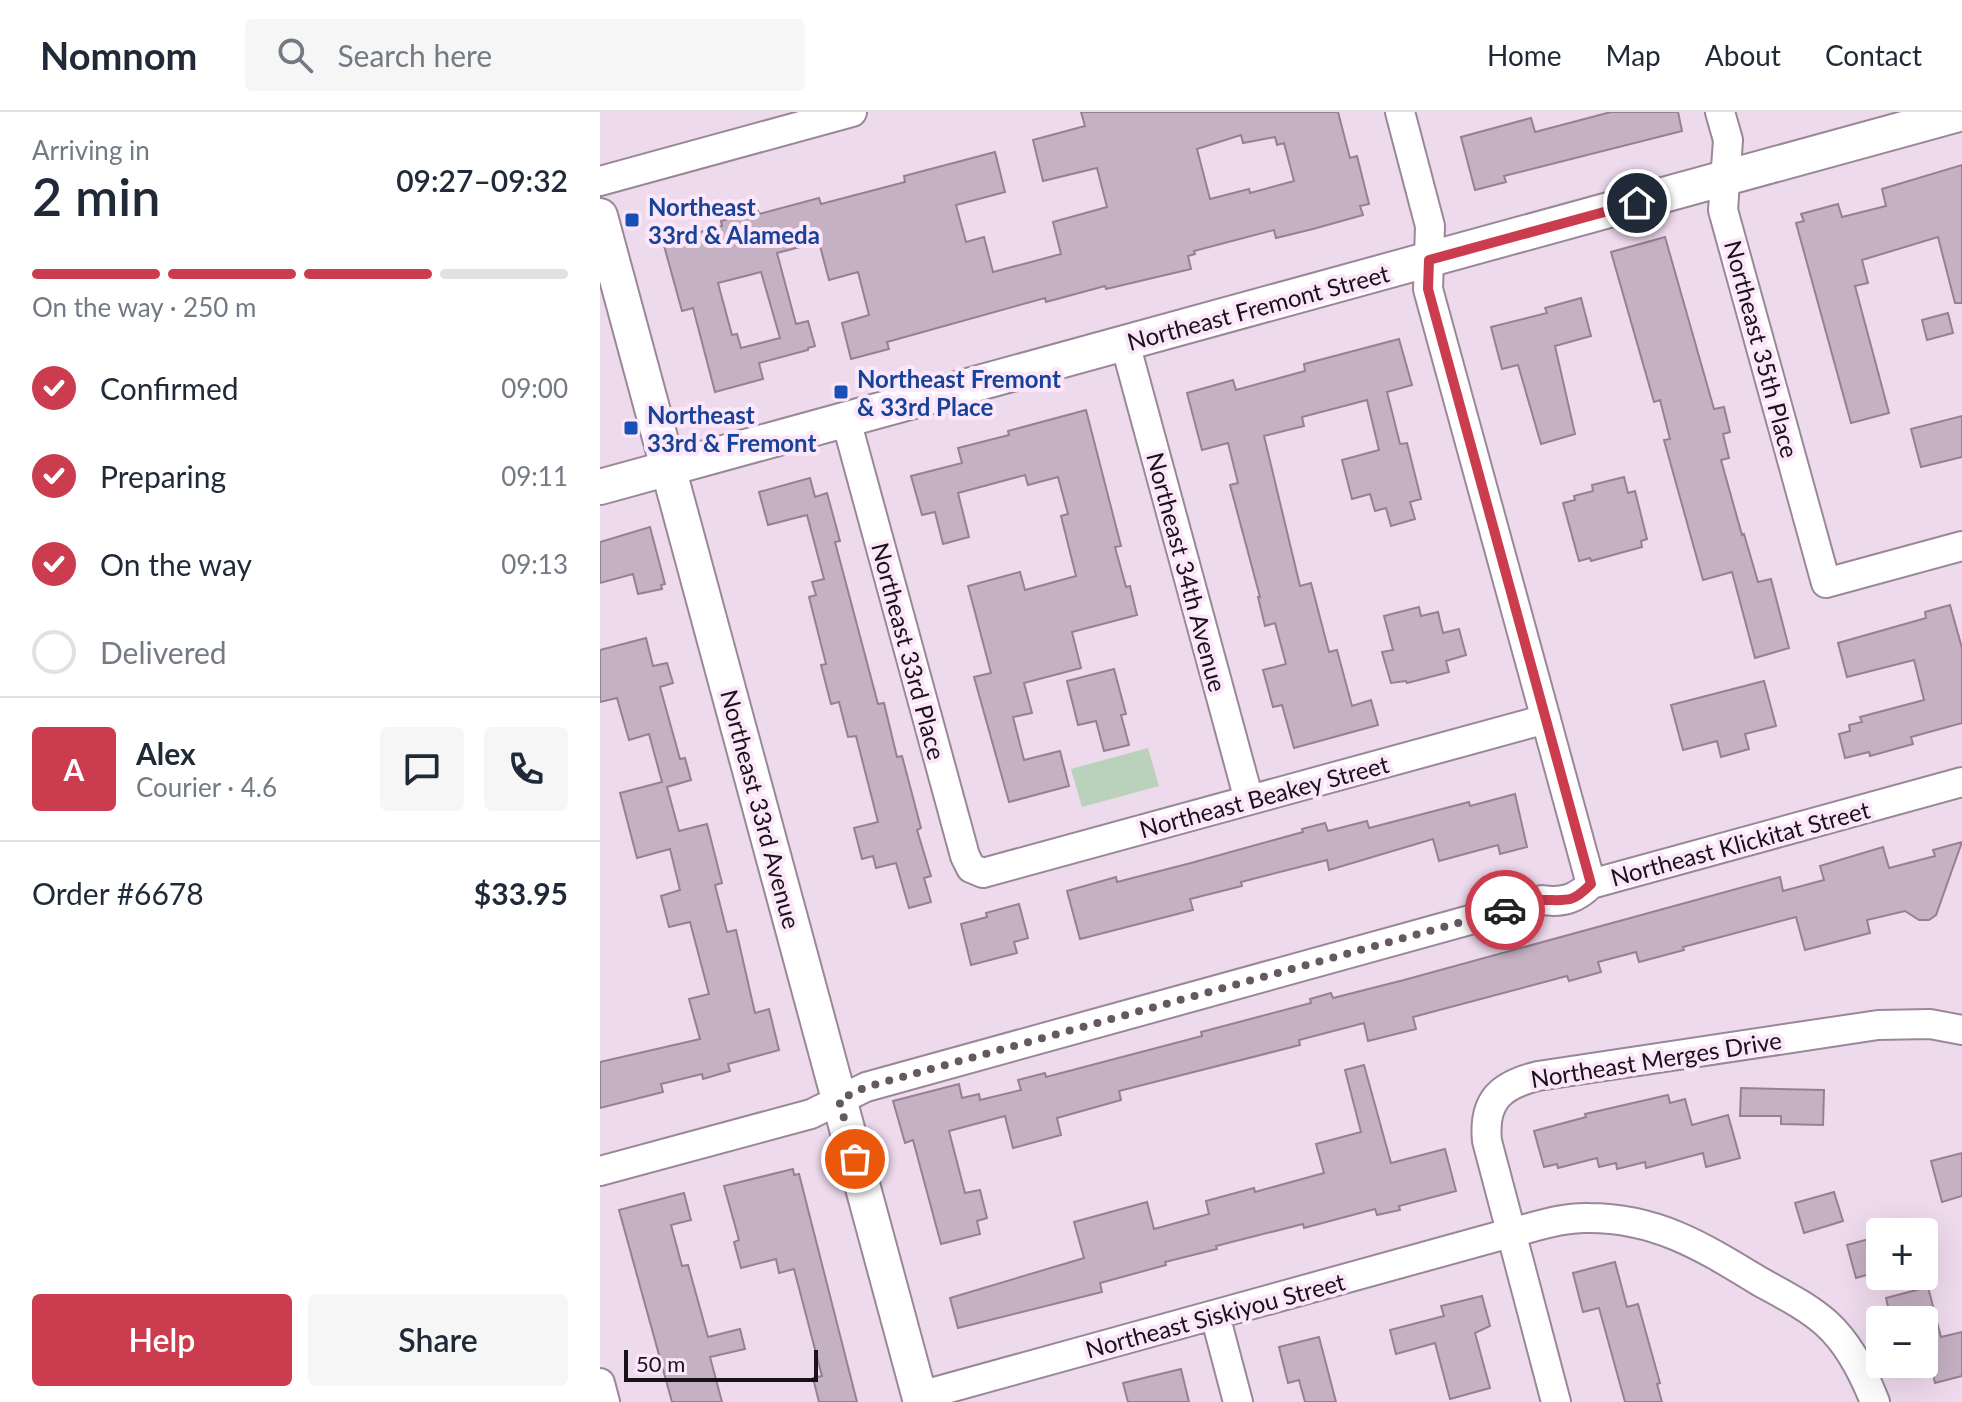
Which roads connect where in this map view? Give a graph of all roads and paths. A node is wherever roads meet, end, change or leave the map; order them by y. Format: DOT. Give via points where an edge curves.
graph roads {
  1 [pos="852,112"];
  2 [pos="1400,112"];
  3 [pos="1720,112"];
  4 [pos="1962,113"];
  5 [pos="1725,178"];
  6 [pos="600,181"];
  7 [pos="600,216"];
  8 [pos="1429,260"];
  9 [pos="1125,343"];
  10 [pos="846,420"];
  11 [pos="669,468"];
  12 [pos="600,487"];
  13 [pos="1962,546"];
  14 [pos="1546,719"];
  15 [pos="1962,782"];
  16 [pos="1249,800"];
  17 [pos="983,873"];
  18 [pos="1591,884"];
  19 [pos="1962,1030"];
  20 [pos="839,1100"];
  21 [pos="600,1171"];
  22 [pos="1510,1233"];
  23 [pos="1215,1315"];
  24 [pos="600,1383"];
  25 [pos="920,1399"];
  26 [pos="605,1402"];
  27 [pos="1238,1402"];
  28 [pos="1556,1402"];
  29 [pos="1875,1402"];
  1 -- 6 [label="street"];
  2 -- 8 [label="street" via="1430,226"];
  3 -- 5 [label="street, Northeast 35th Place" via="1728,140"];
  4 -- 5 [label="main road, Northeast Fremont Street"];
  5 -- 8 [label="main road, Northeast Fremont Street"];
  5 -- 13 [label="street, Northeast 35th Place" via="1723,210 1826,583"];
  7 -- 11 [label="main road, Northeast 33rd Avenue"];
  8 -- 9 [label="main road, Northeast Fremont Street"];
  8 -- 14 [label="street" via="1428,289"];
  9 -- 10 [label="main road, Northeast Fremont Street"];
  9 -- 16 [label="street, Northeast 34th Avenue"];
  10 -- 11 [label="main road, Northeast Fremont Street"];
  10 -- 17 [label="street, Northeast 33rd Place" via="965,856 971,868"];
  11 -- 12 [label="main road, Northeast Fremont Street"];
  11 -- 20 [label="main road, Northeast 33rd Avenue"];
  14 -- 16 [label="street, Northeast Beakey Street"];
  14 -- 18 [label="street"];
  15 -- 18 [label="street, Northeast Klickitat Street"];
  16 -- 17 [label="street, Northeast Beakey Street"];
  18 -- 20 [label="street, Northeast Klickitat Street" via="1579,896 1542,900 866,1087"];
  19 -- 22 [label="street, Northeast Merges Drive" via="1930,1024 1878,1025 1517,1081 1493,1102 1486,1130"];
  20 -- 21 [label="street, Northeast Klickitat Street" via="811,1114"];
  20 -- 25 [label="main road, Northeast 33rd Avenue"];
  22 -- 23 [label="street, Northeast Siskiyou Street"];
  22 -- 28 [label="street, Northeast Merges Drive"];
  22 -- 29 [label="street" via="1586,1217 1643,1223 1674,1233 1828,1325 1854,1359"];
  23 -- 25 [label="street, Northeast Siskiyou Street"];
  23 -- 27 [label="street"];
  24 -- 26 [label="street"];
}
